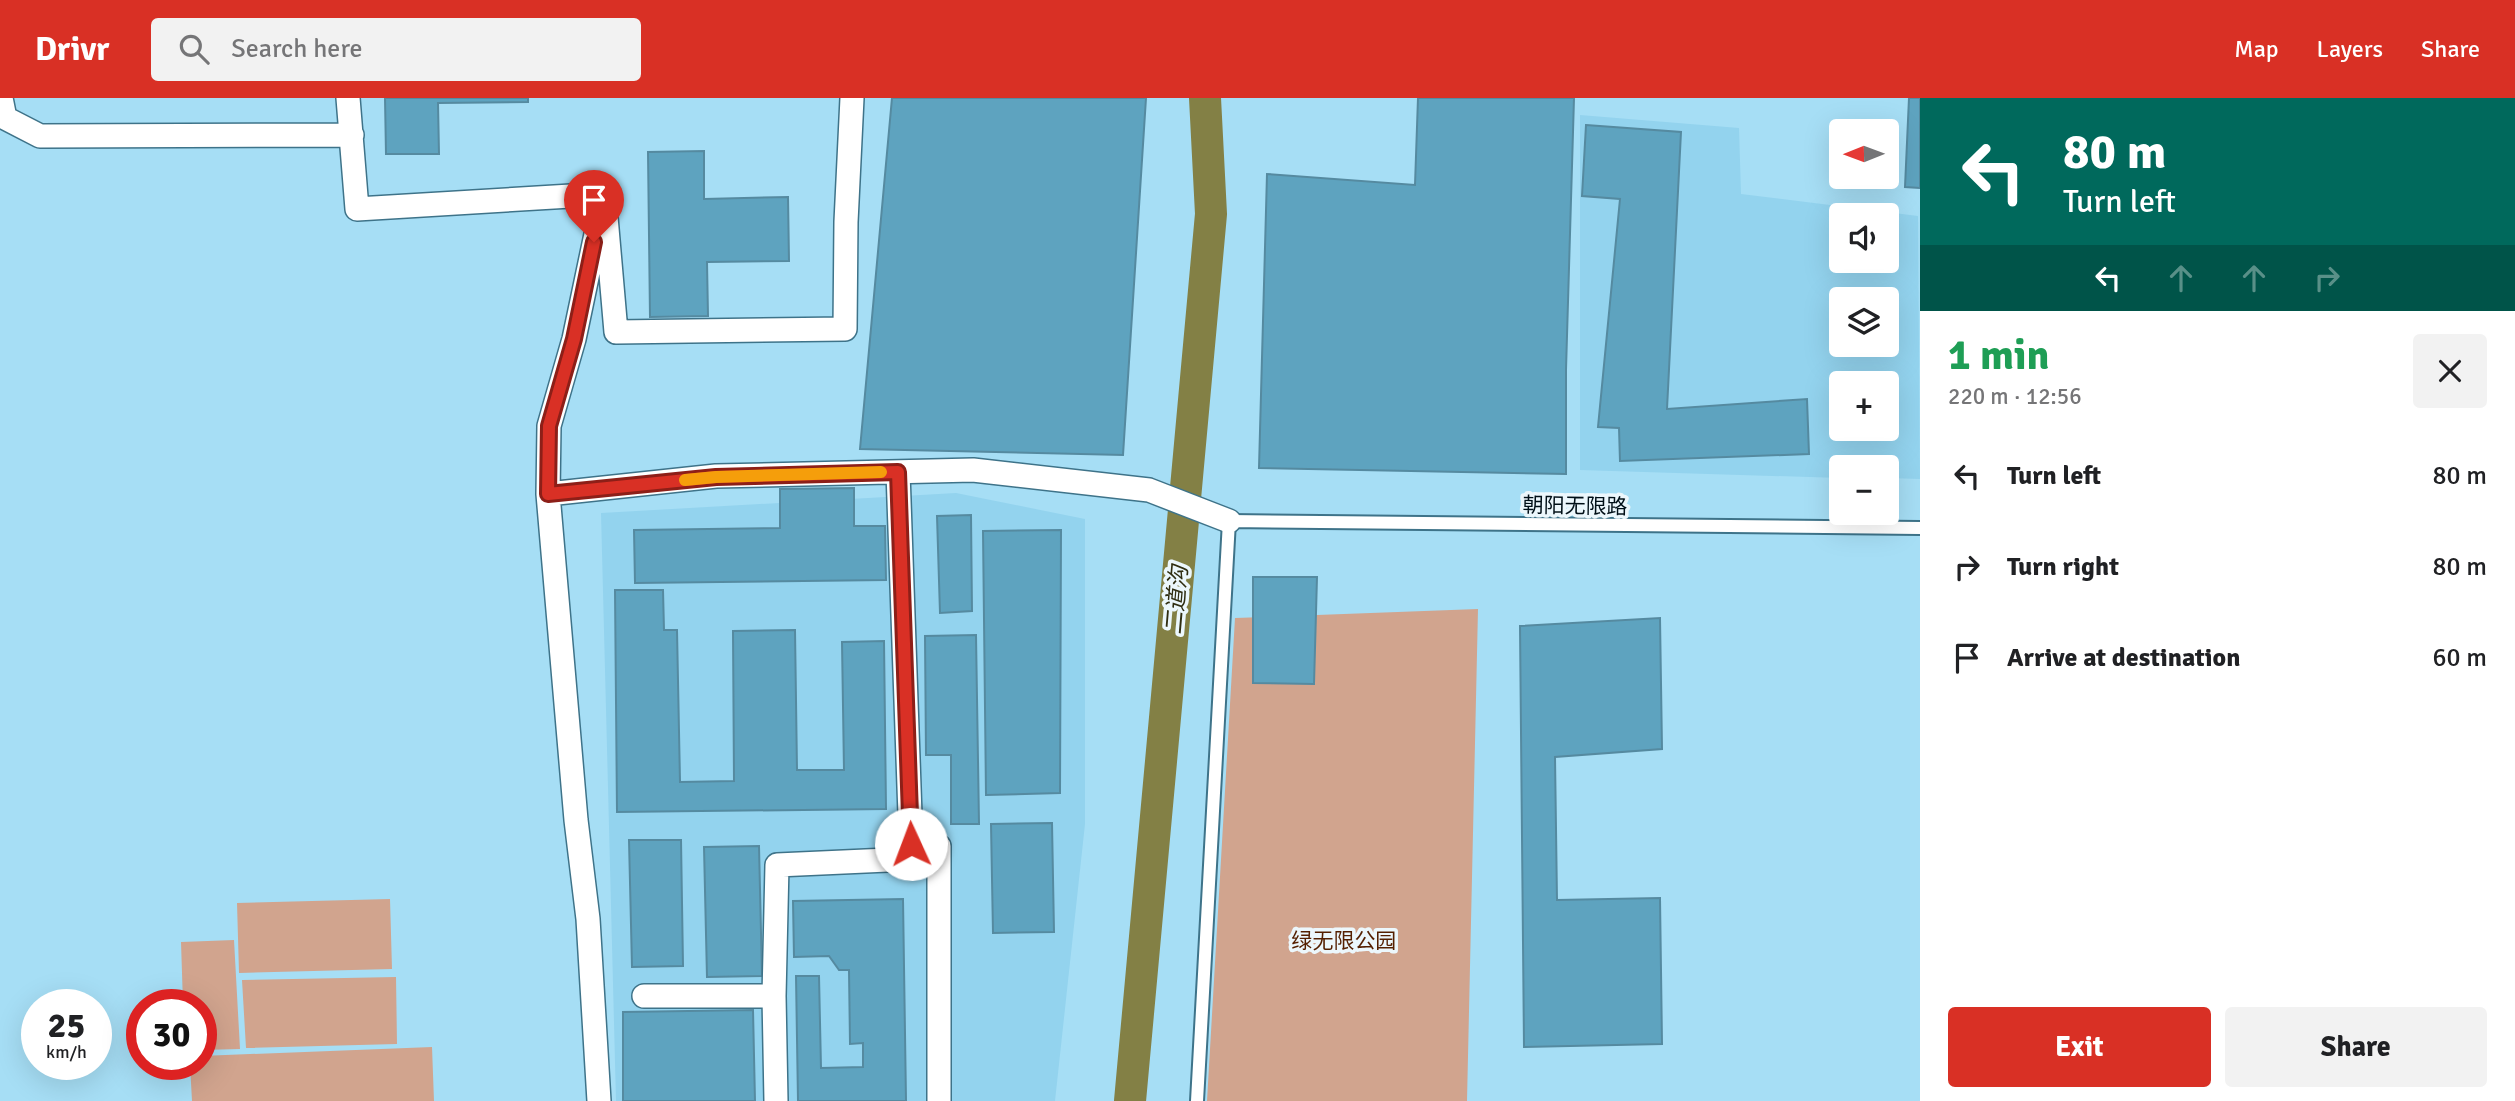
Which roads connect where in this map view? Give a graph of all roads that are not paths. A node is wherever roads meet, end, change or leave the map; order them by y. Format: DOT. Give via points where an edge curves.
graph roads {
  1 [pos="1,98"];
  2 [pos="348,98"];
  3 [pos="852,98"];
  4 [pos="352,135"];
  5 [pos="604,194"];
  6 [pos="898,472"];
  7 [pos="548,494"];
  8 [pos="1228,521"];
  9 [pos="1920,528"];
  10 [pos="911,844"];
  11 [pos="644,996"];
  12 [pos="774,996"];
  13 [pos="599,1101"];
  14 [pos="776,1101"];
  15 [pos="939,1101"];
  16 [pos="1197,1101"];
  1 -- 4 [label="street" via="5,118 40,136"];
  2 -- 4 [label="street"];
  3 -- 5 [label="street" via="845,329 616,332"];
  4 -- 5 [label="street" via="357,209"];
  5 -- 7 [label="street" via="574,339 549,426"];
  6 -- 7 [label="street" via="716,477"];
  6 -- 8 [label="street" via="973,470 1149,490"];
  6 -- 10 [label="street"];
  7 -- 13 [label="street" via="588,919"];
  8 -- 9 [label="lane, 朝阳无限路"];
  8 -- 16 [label="lane"];
  10 -- 12 [label="street" via="910,859 776,865"];
  10 -- 15 [label="street" via="939,846"];
  11 -- 12 [label="street"];
  12 -- 14 [label="street"];
}
